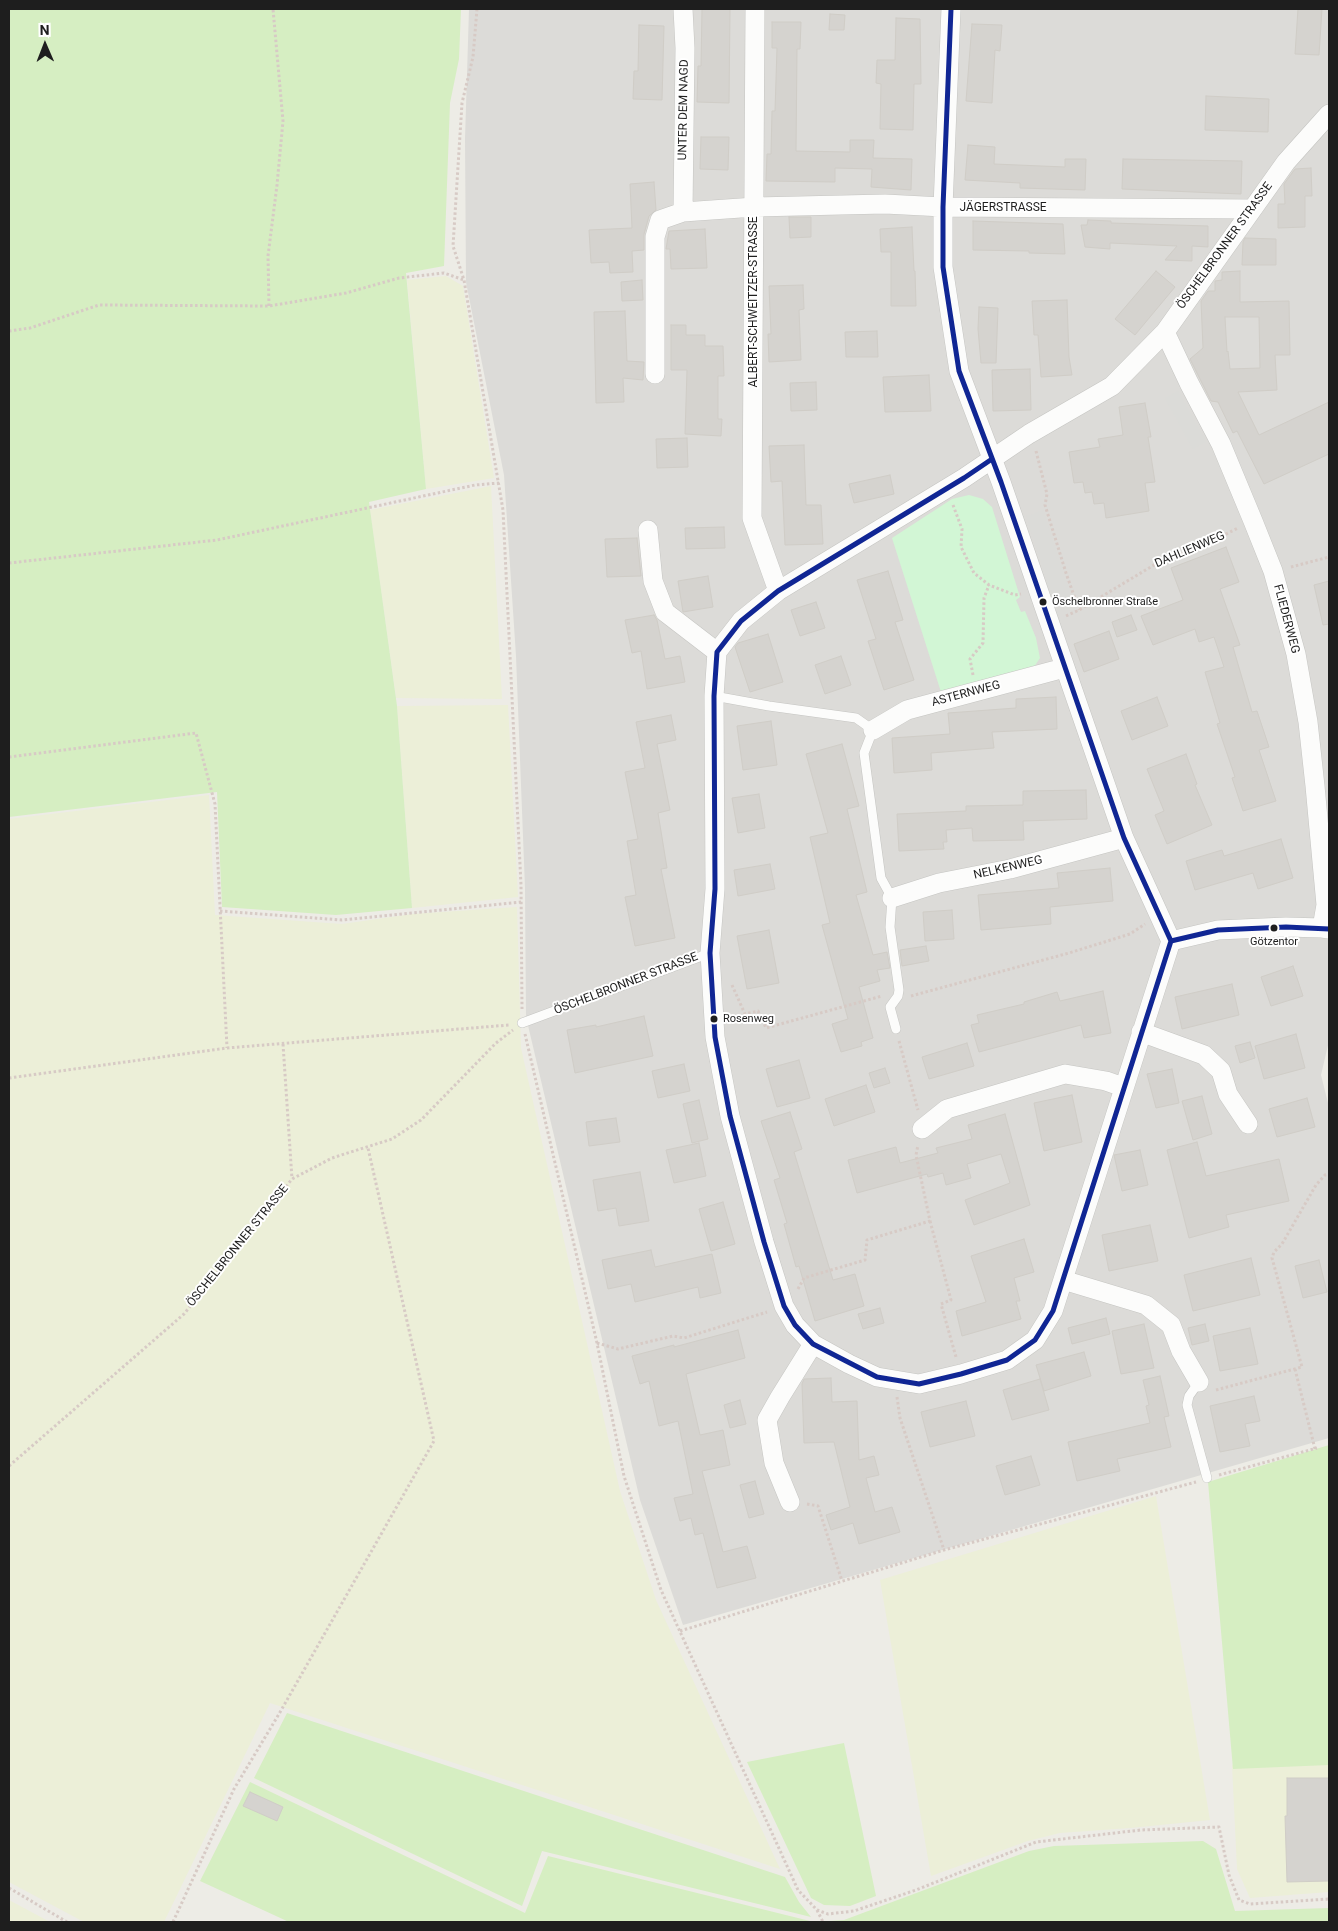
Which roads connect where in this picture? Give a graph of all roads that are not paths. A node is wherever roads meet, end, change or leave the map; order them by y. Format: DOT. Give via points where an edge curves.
graph roads {
  1 [pos="683,9"];
  2 [pos="755,9"];
  3 [pos="952,9"];
  4 [pos="1329,114"];
  5 [pos="754,207"];
  6 [pos="943,207"];
  7 [pos="1252,210"];
  8 [pos="683,212"];
  9 [pos="1165,332"];
  10 [pos="655,374"];
  11 [pos="992,459"];
  12 [pos="648,530"];
  13 [pos="778,591"];
  14 [pos="717,652"];
  15 [pos="1064,668"];
  16 [pos="714,696"];
  17 [pos="873,730"];
  18 [pos="1124,838"];
  19 [pos="892,898"];
  20 [pos="1325,928"];
  21 [pos="1171,941"];
  22 [pos="710,953"];
  23 [pos="522,1023"];
  24 [pos="896,1029"];
  25 [pos="1140,1032"];
  26 [pos="1123,1087"];
  27 [pos="1248,1124"];
  28 [pos="922,1129"];
  29 [pos="1063,1280"];
  30 [pos="814,1344"];
  31 [pos="1199,1382"];
  32 [pos="1207,1478"];
  33 [pos="790,1502"];
  1 -- 8 [label="street, UNTER DEM NAGD"];
  2 -- 5 [label="street, ALBERT-SCHWEITZER-STRASSE"];
  3 -- 6 [label="street"];
  4 -- 7 [label="street, ÖSCHELBRONNER STRASSE" via="1286,162"];
  5 -- 6 [label="street, JÄGERSTRASSE" via="885,204"];
  5 -- 8 [label="street"];
  5 -- 13 [label="street, ALBERT-SCHWEITZER-STRASSE" via="752,518"];
  6 -- 7 [label="street, JÄGERSTRASSE"];
  6 -- 11 [label="street" via="943,267 959,371"];
  7 -- 9 [label="street, ÖSCHELBRONNER STRASSE"];
  8 -- 10 [label="street" via="660,220 655,237"];
  9 -- 11 [label="street, ÖSCHELBRONNER STRASSE" via="1112,386"];
  9 -- 20 [label="street, FLIEDERWEG" via="1221,444 1253,521 1273,571 1296,654 1308,722 1326,905"];
  11 -- 13 [label="street, ÖSCHELBRONNER STRASSE"];
  11 -- 15 [label="street"];
  12 -- 14 [label="street" via="653,581 665,612"];
  13 -- 14 [label="street, ÖSCHELBRONNER STRASSE" via="741,621"];
  14 -- 16 [label="street, ÖSCHELBRONNER STRASSE"];
  15 -- 17 [label="street, ASTERNWEG" via="907,710"];
  15 -- 18 [label="street"];
  16 -- 17 [label="lane" via="856,718"];
  16 -- 22 [label="street, ÖSCHELBRONNER STRASSE" via="715,889"];
  17 -- 19 [label="lane" via="864,753 882,878"];
  18 -- 19 [label="street, NELKENWEG" via="1010,869 939,883"];
  18 -- 21 [label="street"];
  19 -- 24 [label="lane" via="890,927 899,990 890,1007"];
  20 -- 21 [label="street" via="1218,930"];
  21 -- 25 [label="street"];
  22 -- 23 [label="lane, ÖSCHELBRONNER STRASSE"];
  22 -- 30 [label="street" via="715,1037 730,1116 784,1306 795,1325"];
  25 -- 26 [label="street"];
  25 -- 27 [label="street" via="1204,1055 1221,1071 1228,1094"];
  26 -- 28 [label="street" via="1065,1074 947,1109"];
  26 -- 29 [label="street"];
  29 -- 30 [label="street" via="1053,1312 1034,1340 1007,1360 961,1374 919,1384 898,1382 877,1377"];
  29 -- 31 [label="street" via="1146,1305 1171,1325 1180,1351"];
  30 -- 33 [label="street" via="767,1420 774,1463"];
  31 -- 32 [label="lane" via="1187,1405"];
}
